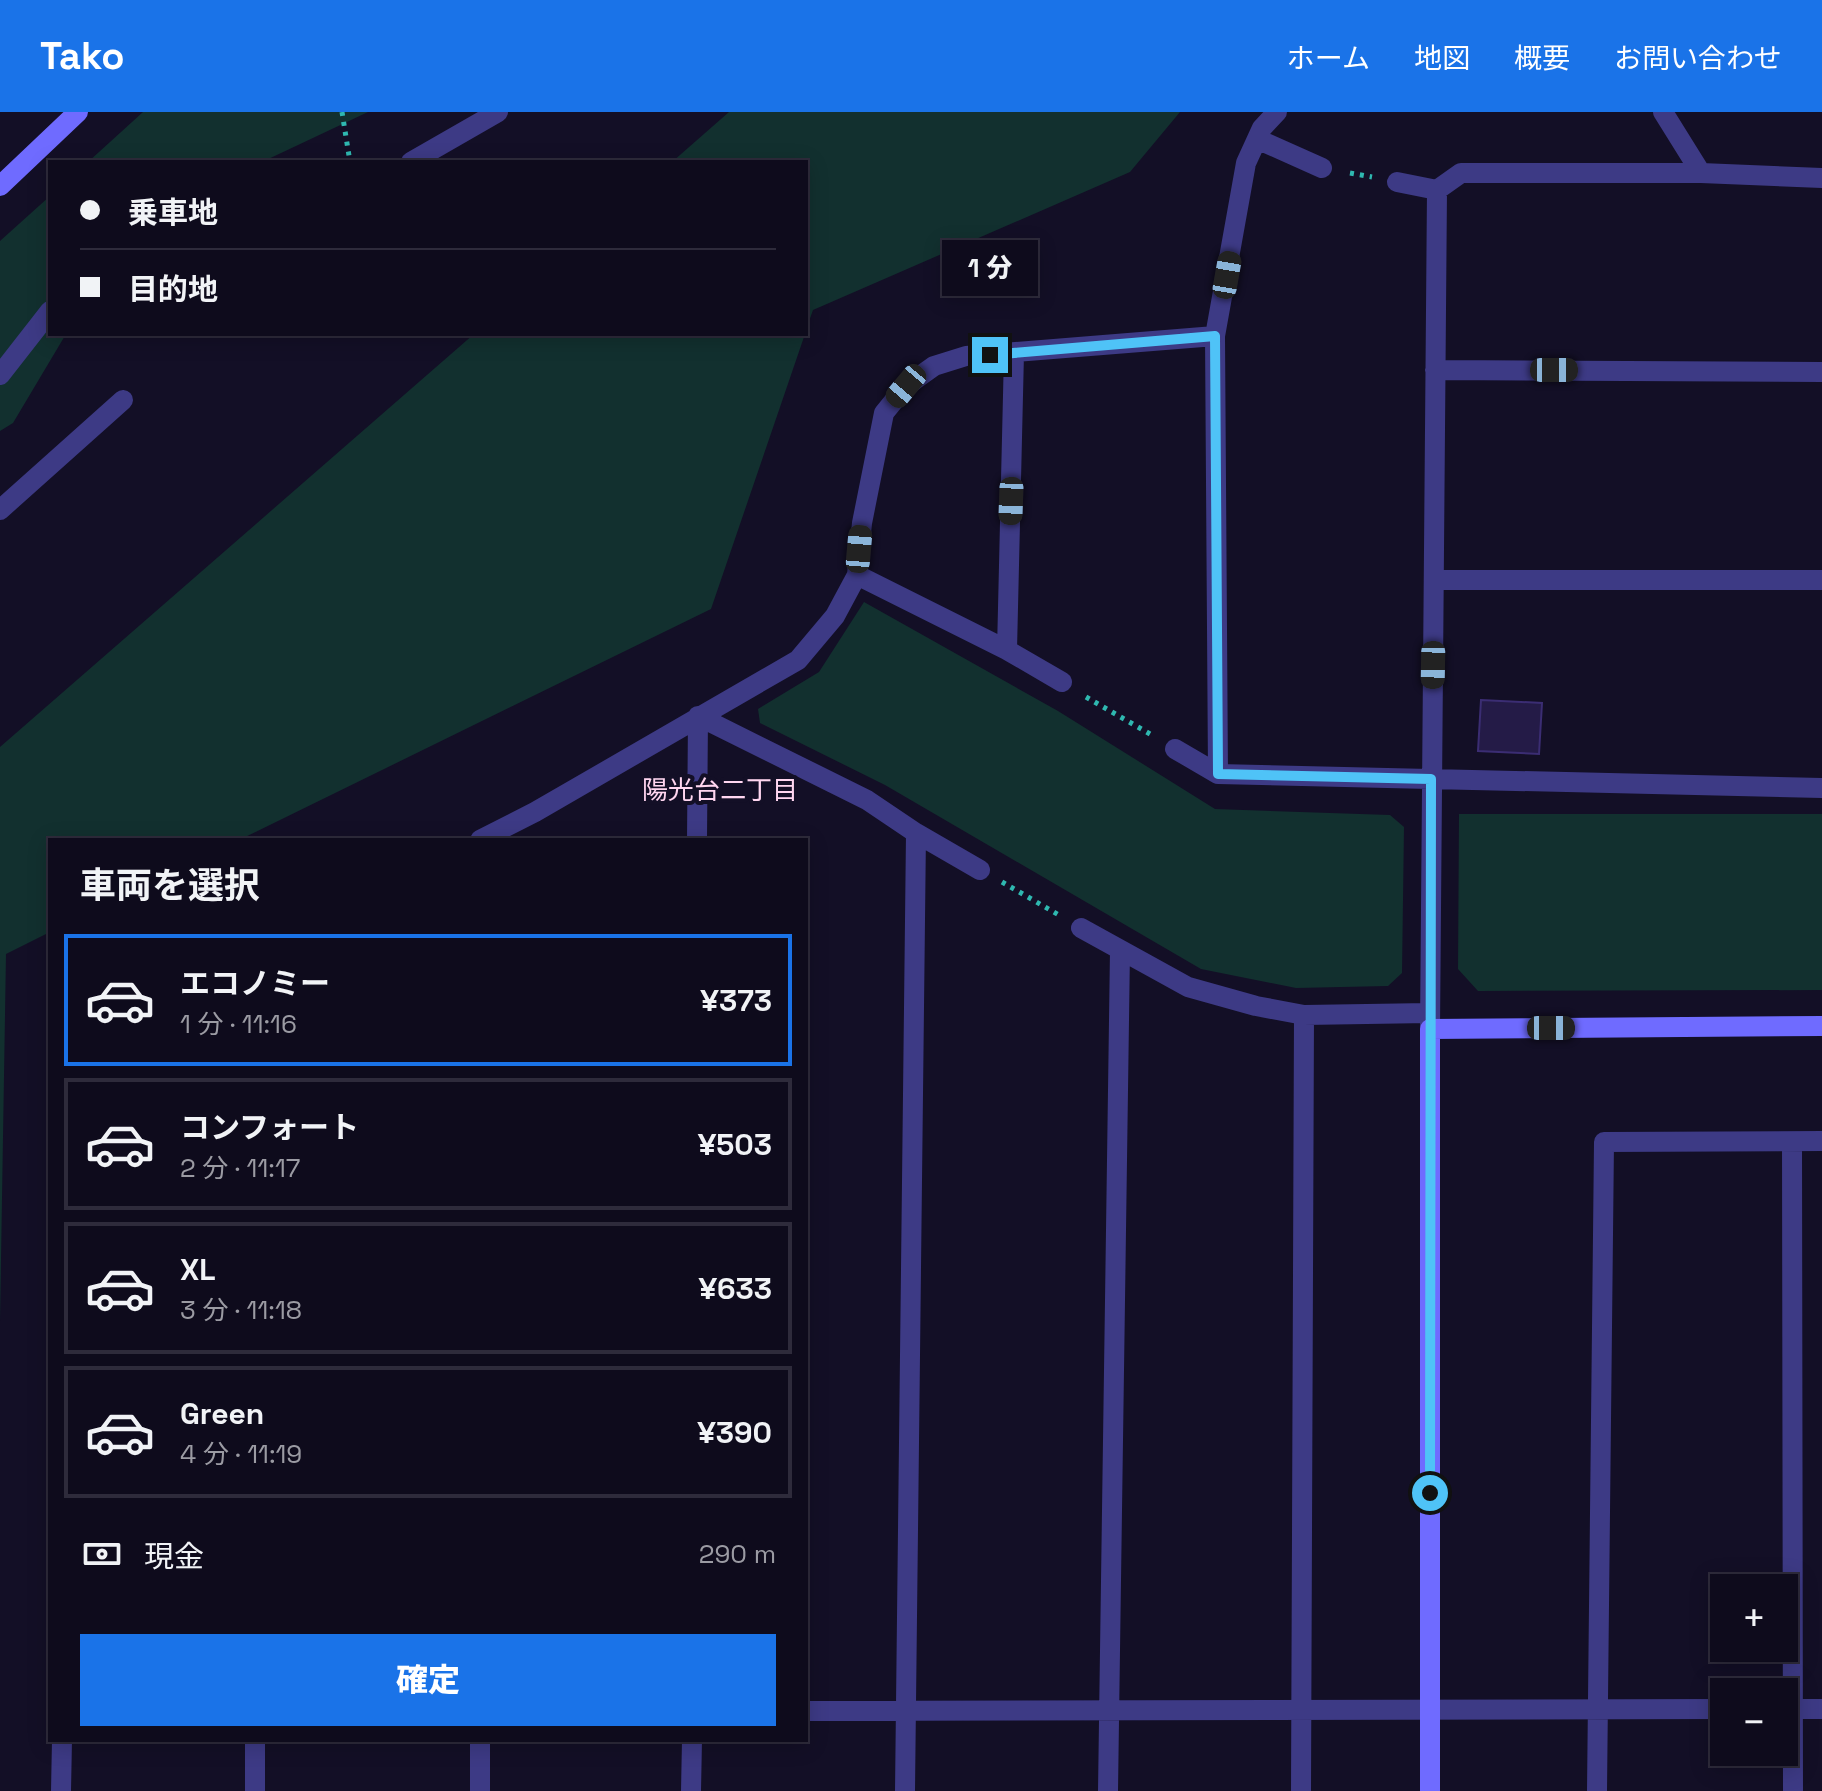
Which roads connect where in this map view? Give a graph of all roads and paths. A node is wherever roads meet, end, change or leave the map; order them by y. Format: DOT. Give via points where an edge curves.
graph roads {
  1 [pos="78,112"];
  2 [pos="342,112"];
  3 [pos="498,112"];
  4 [pos="1277,112"];
  5 [pos="1663,112"];
  6 [pos="1257,139"];
  7 [pos="350,160"];
  8 [pos="414,160"];
  9 [pos="1322,168"];
  10 [pos="1701,173"];
  11 [pos="1822,178"];
  12 [pos="1397,182"];
  13 [pos="0,186"];
  14 [pos="1437,190"];
  15 [pos="48,314"];
  16 [pos="1215,336"];
  17 [pos="1014,353"];
  18 [pos="1435,370"];
  19 [pos="1822,372"];
  20 [pos="0,375"];
  21 [pos="123,400"];
  22 [pos="0,510"];
  23 [pos="857,575"];
  24 [pos="1434,580"];
  25 [pos="1822,580"];
  26 [pos="1007,650"];
  27 [pos="1062,682"];
  28 [pos="698,716"];
  29 [pos="1175,749"];
  30 [pos="1218,774"];
  31 [pos="1431,779"];
  32 [pos="1822,788"];
  33 [pos="916,833"];
  34 [pos="486,838"];
  35 [pos="697,838"];
  36 [pos="980,870"];
  37 [pos="1081,928"];
  38 [pos="1120,950"];
  39 [pos="1304,1015"];
  40 [pos="1430,1021"];
  41 [pos="1822,1026"];
  42 [pos="1822,1141"];
  43 [pos="1792,1142"];
  44 [pos="1788,1678"];
  45 [pos="1598,1709"];
  46 [pos="1710,1709"];
  47 [pos="1798,1709"];
  48 [pos="1822,1709"];
  49 [pos="1301,1710"];
  50 [pos="1430,1710"];
  51 [pos="808,1711"];
  52 [pos="906,1711"];
  53 [pos="1109,1711"];
  54 [pos="62,1742"];
  55 [pos="255,1742"];
  56 [pos="480,1742"];
  57 [pos="692,1742"];
  58 [pos="1791,1766"];
  59 [pos="61,1791"];
  60 [pos="255,1791"];
  61 [pos="480,1791"];
  62 [pos="691,1791"];
  63 [pos="905,1791"];
  64 [pos="1108,1791"];
  65 [pos="1301,1791"];
  66 [pos="1430,1791"];
  67 [pos="1597,1791"];
  68 [pos="1793,1791"];
  1 -- 13 [label="street"];
  2 -- 7 [label="path"];
  3 -- 8 [label="street"];
  4 -- 6 [label="street"];
  5 -- 10 [label="street"];
  6 -- 9 [label="street"];
  6 -- 16 [label="street" via="1246,163"];
  9 -- 12 [label="path"];
  10 -- 11 [label="street"];
  10 -- 14 [label="street" via="1461,173"];
  12 -- 14 [label="street"];
  14 -- 18 [label="street"];
  15 -- 20 [label="street"];
  16 -- 17 [label="street"];
  16 -- 30 [label="street"];
  17 -- 23 [label="street" via="966,356 934,366 906,386 884,413"];
  17 -- 26 [label="street"];
  18 -- 19 [label="street"];
  18 -- 24 [label="street"];
  21 -- 22 [label="street"];
  23 -- 26 [label="street"];
  23 -- 28 [label="street" via="835,616 798,660"];
  24 -- 25 [label="street"];
  24 -- 31 [label="street"];
  26 -- 27 [label="street"];
  27 -- 29 [label="path"];
  28 -- 33 [label="street" via="867,800"];
  28 -- 34 [label="street"];
  28 -- 35 [label="street"];
  29 -- 30 [label="street"];
  30 -- 31 [label="street"];
  31 -- 32 [label="street"];
  31 -- 40 [label="street"];
  33 -- 36 [label="street"];
  33 -- 52 [label="street"];
  36 -- 37 [label="path"];
  37 -- 38 [label="street"];
  38 -- 39 [label="street" via="1188,987"];
  38 -- 53 [label="street"];
  39 -- 40 [label="street"];
  39 -- 49 [label="street"];
  40 -- 41 [label="street"];
  40 -- 50 [label="street"];
  42 -- 43 [label="street"];
  43 -- 44 [label="street"];
  43 -- 45 [label="street" via="1604,1142"];
  45 -- 46 [label="street"];
  45 -- 50 [label="street"];
  45 -- 67 [label="street"];
  47 -- 48 [label="street"];
  49 -- 50 [label="street"];
  49 -- 53 [label="street"];
  49 -- 65 [label="street"];
  50 -- 66 [label="street"];
  51 -- 52 [label="street"];
  52 -- 53 [label="street"];
  52 -- 63 [label="street"];
  53 -- 64 [label="street"];
  54 -- 59 [label="street"];
  55 -- 60 [label="street"];
  56 -- 61 [label="street"];
  57 -- 62 [label="street"];
  58 -- 68 [label="street"];
}
